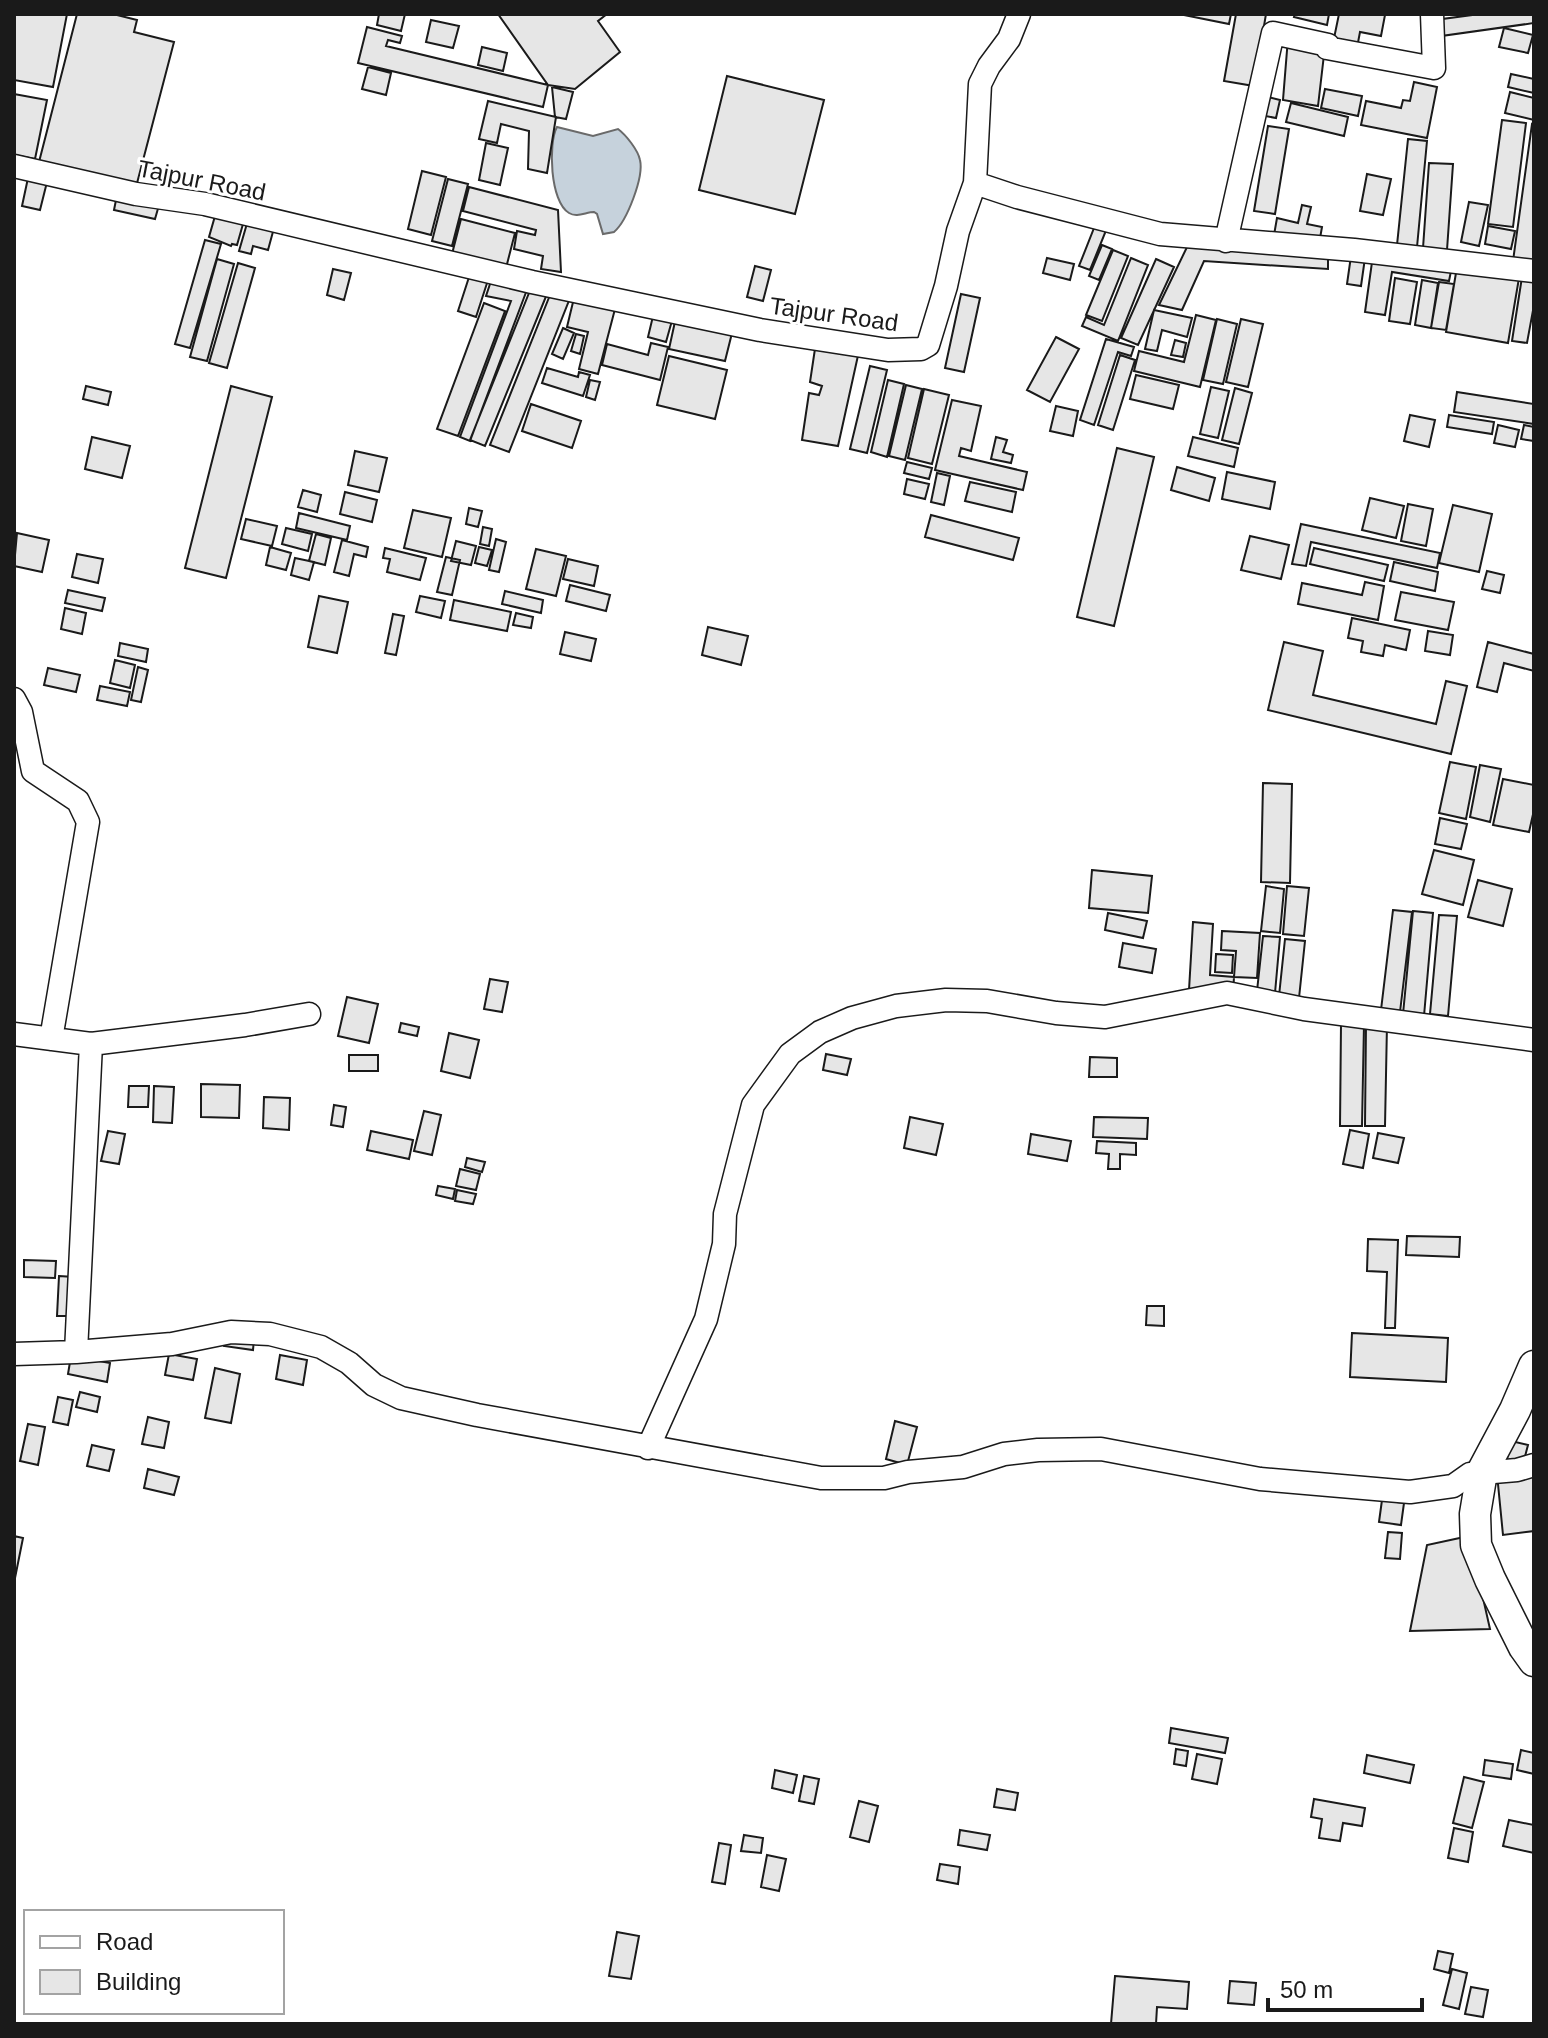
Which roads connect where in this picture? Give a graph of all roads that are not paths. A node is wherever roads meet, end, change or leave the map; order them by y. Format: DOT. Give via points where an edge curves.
graph roads {
  1 [pos="1019,14"];
  2 [pos="1432,14"];
  3 [pos="14,166"];
  4 [pos="975,183"];
  5 [pos="1226,241"];
  6 [pos="1534,271"];
  7 [pos="14,699"];
  8 [pos="309,1014"];
  9 [pos="14,1034"];
  10 [pos="51,1039"];
  11 [pos="1534,1040"];
  12 [pos="91,1044"];
  13 [pos="76,1352"];
  14 [pos="14,1354"];
  15 [pos="1534,1366"];
  16 [pos="648,1448"];
  17 [pos="1534,1465"];
  18 [pos="1482,1472"];
  19 [pos="1534,1661"];
  1 -- 4 [label="street" via="980,84"];
  2 -- 5 [label="street" via="1434,68 1273,33"];
  3 -- 4 [label="street, Tajpur Road" via="205,204 591,295 888,350 928,345"];
  4 -- 5 [label="street" via="1160,234"];
  5 -- 6 [label="street"];
  7 -- 10 [label="street" via="33,771 78,801 88,822"];
  8 -- 12 [label="street"];
  9 -- 10 [label="street"];
  10 -- 12 [label="street"];
  11 -- 16 [label="street" via="1318,1011 1227,993 1105,1017 946,1000 896,1006 820,1032 790,1054 753,1105 706,1319"];
  12 -- 13 [label="street"];
  13 -- 14 [label="street"];
  13 -- 16 [label="street" via="172,1344 231,1332 270,1334 321,1347 401,1398"];
  15 -- 18 [label="main road"];
  16 -- 18 [label="street" via="846,1480 963,1467 1004,1454 1101,1449 1260,1479 1410,1492 1453,1486"];
  17 -- 18 [label="street"];
  18 -- 19 [label="main road" via="1476,1545"];
}
